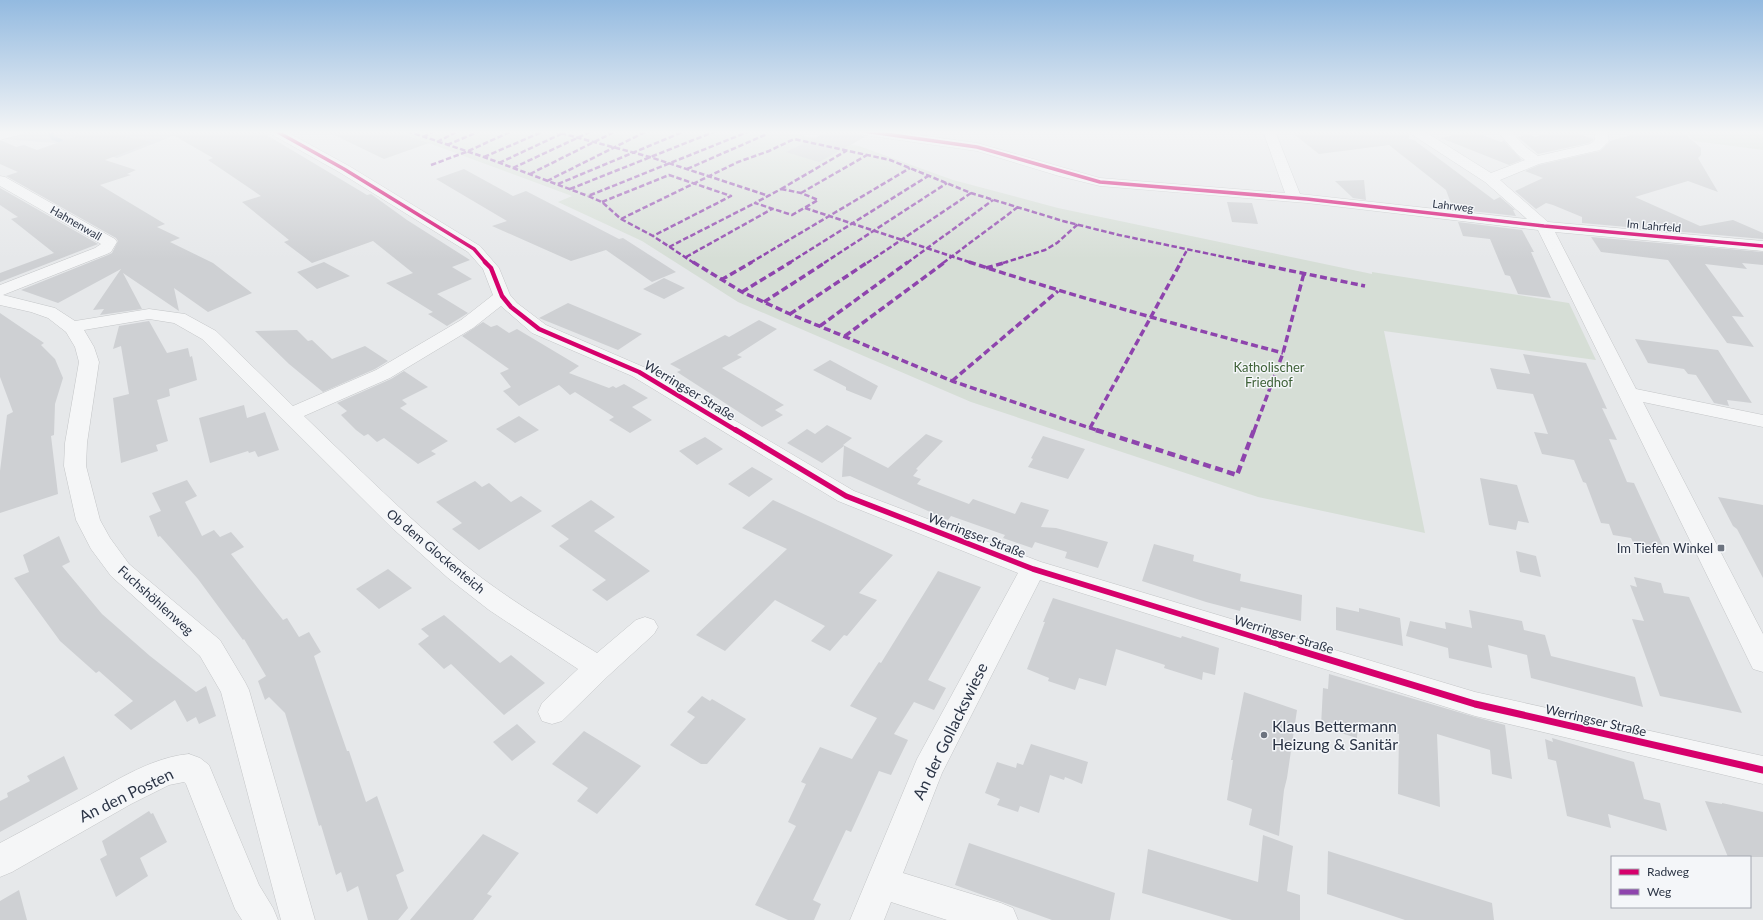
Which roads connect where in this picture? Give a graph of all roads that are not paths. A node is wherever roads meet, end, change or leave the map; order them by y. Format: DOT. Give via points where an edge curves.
graph roads {
  1 [pos="352,174"];
  2 [pos="1068,174"];
  3 [pos="1285,174"];
  4 [pos="1482,174"];
  5 [pos="1503,174"];
  6 [pos="1490,179"];
  7 [pos="0,180"];
  8 [pos="1294,198"];
  9 [pos="1544,226"];
  10 [pos="1763,246"];
  11 [pos="0,291"];
  12 [pos="502,296"];
  13 [pos="0,300"];
  14 [pos="72,327"];
  15 [pos="1628,393"];
  16 [pos="290,415"];
  17 [pos="1763,421"];
  18 [pos="1033,569"];
  19 [pos="645,627"];
  20 [pos="1763,661"];
  21 [pos="598,668"];
  22 [pos="552,712"];
  23 [pos="1763,770"];
  24 [pos="0,861"];
  25 [pos="882,883"];
  26 [pos="261,920"];
  27 [pos="298,920"];
  28 [pos="867,920"];
  29 [pos="1001,920"];
  1 -- 12 [label="street, Werringser Straße" via="474,249 491,268"];
  2 -- 8 [label="street, Lahrweg" via="1100,182"];
  3 -- 8 [label="street"];
  4 -- 6 [label="street"];
  5 -- 6 [label="street"];
  6 -- 9 [label="street"];
  7 -- 11 [label="street, Hahnenwall" via="109,242 101,252"];
  8 -- 9 [label="street, Lahrweg"];
  9 -- 10 [label="street, Im Lahrfeld"];
  9 -- 15 [label="street"];
  12 -- 16 [label="street" via="466,324 393,368"];
  12 -- 18 [label="street, Werringser Straße" via="511,307 539,329 639,372 846,496"];
  13 -- 14 [label="street, Fuchshöhlenweg" via="53,313"];
  14 -- 16 [label="street, Ob dem Glockenteich" via="149,314 179,318 209,335"];
  14 -- 27 [label="street, Fuchshöhlenweg" via="88,351 89,362 76,443 75,466 88,520 100,543 120,570 210,648 235,690"];
  15 -- 17 [label="street"];
  15 -- 20 [label="street"];
  16 -- 21 [label="street, Ob dem Glockenteich" via="399,521 457,572 498,603"];
  18 -- 23 [label="street, Werringser Straße" via="1475,704"];
  18 -- 25 [label="street, An der Gollackswiese" via="928,769"];
  19 -- 21 [label="street"];
  21 -- 22 [label="street"];
  24 -- 26 [label="street, An den Posten" via="120,794 165,773 189,768 198,775 247,896"];
  25 -- 28 [label="street, An der Gollackswiese"];
  25 -- 29 [label="street"];
}
